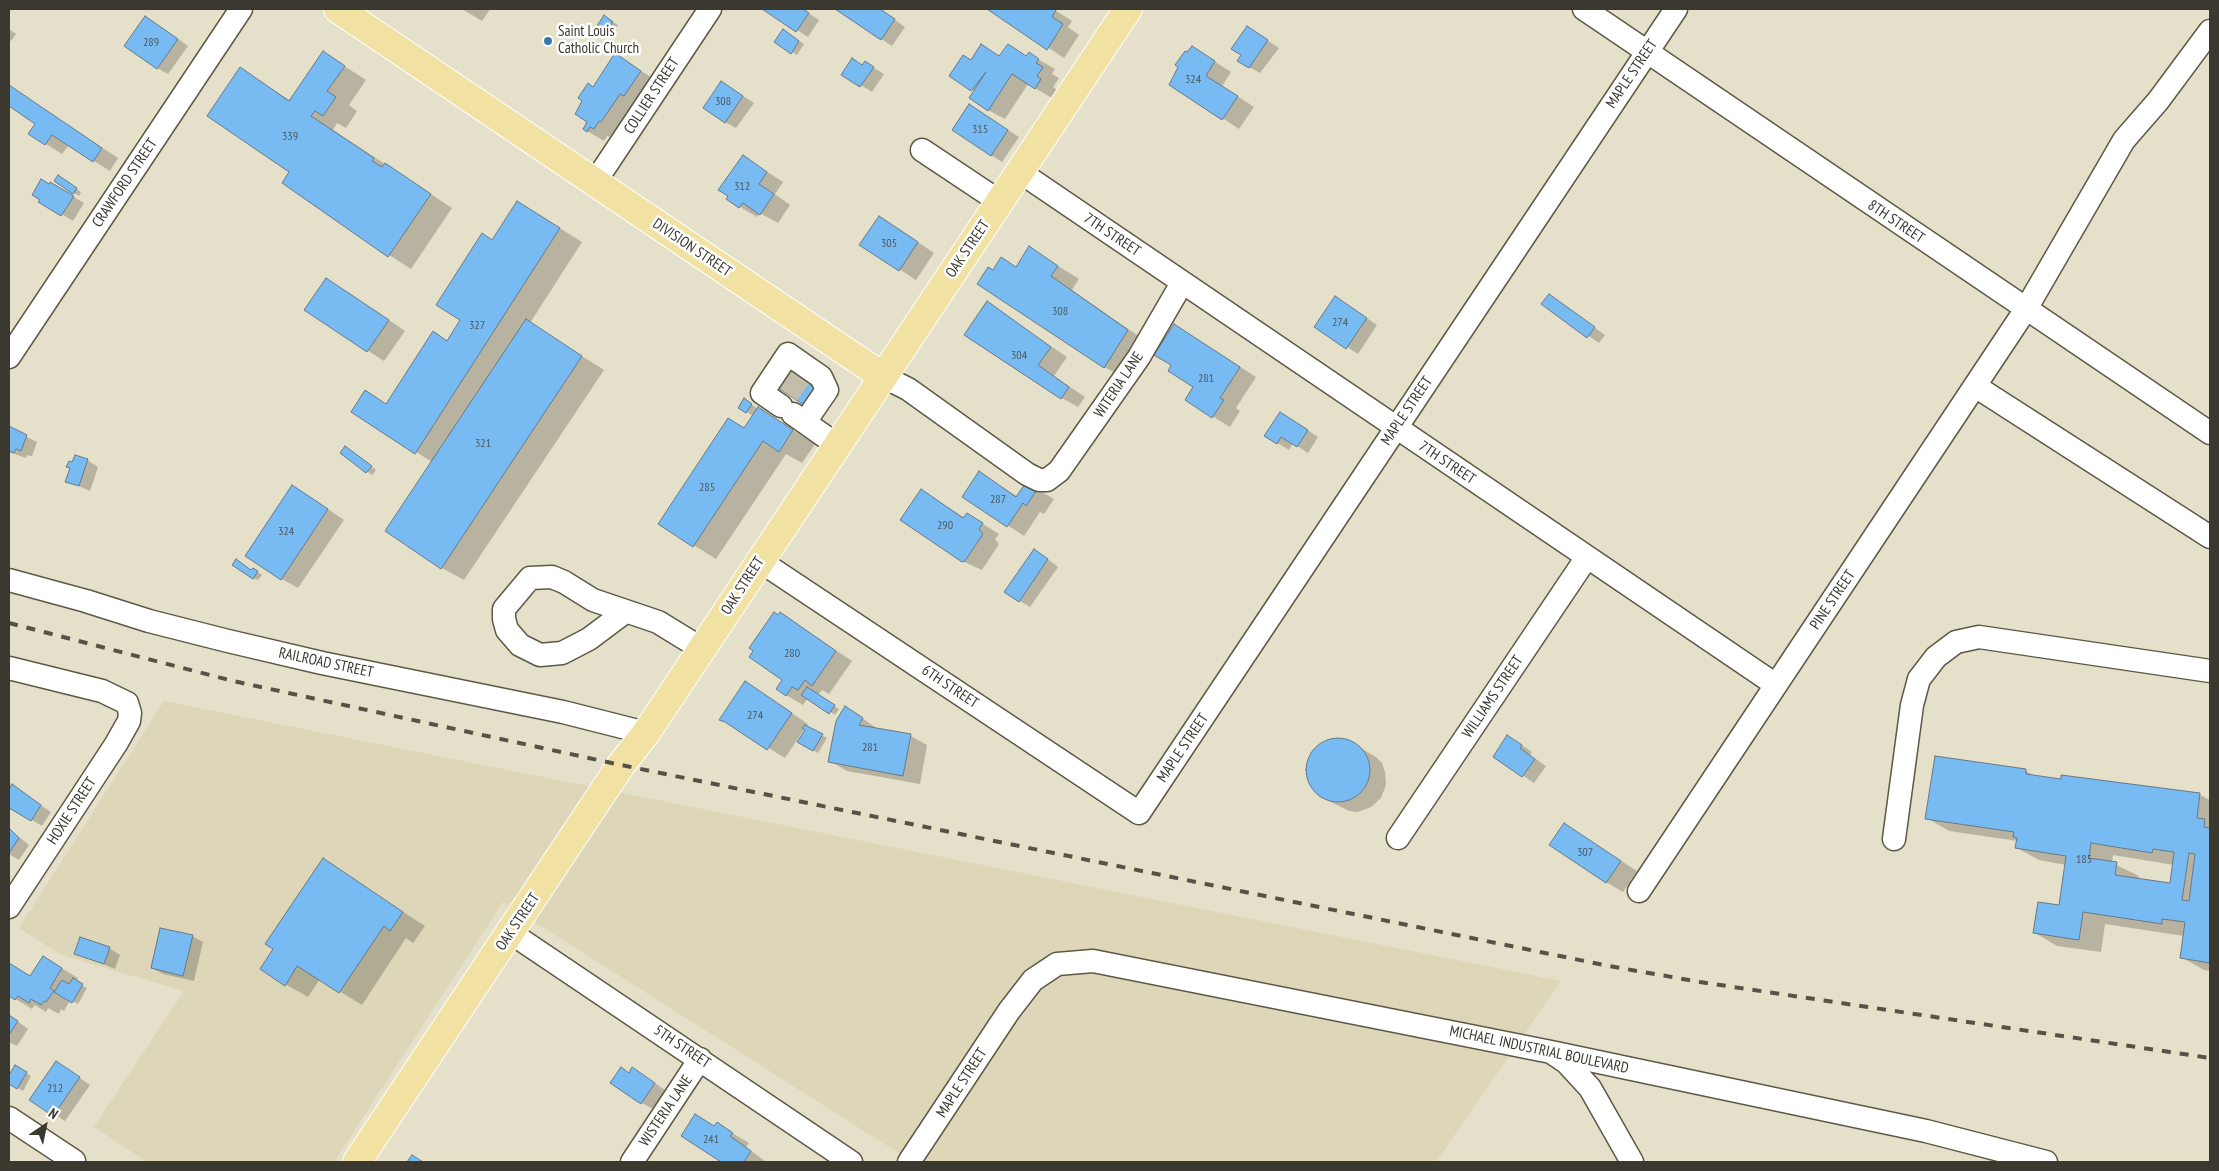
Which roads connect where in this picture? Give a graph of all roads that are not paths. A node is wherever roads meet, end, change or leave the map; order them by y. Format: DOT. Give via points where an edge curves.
graph roads {
  1 [pos="240,9"];
  2 [pos="338,9"];
  3 [pos="710,9"];
  4 [pos="1128,9"];
  5 [pos="1584,9"];
  6 [pos="1676,9"];
  7 [pos="2210,30"];
  8 [pos="1647,53"];
  9 [pos="922,150"];
  10 [pos="1020,172"];
  11 [pos="595,182"];
  12 [pos="1000,202"];
  13 [pos="1182,282"];
  14 [pos="2026,309"];
  15 [pos="826,339"];
  16 [pos="9,357"];
  17 [pos="882,376"];
  18 [pos="794,386"];
  19 [pos="1975,386"];
  20 [pos="805,422"];
  21 [pos="1396,428"];
  22 [pos="2210,434"];
  23 [pos="837,445"];
  24 [pos="1047,480"];
  25 [pos="2210,537"];
  26 [pos="1587,557"];
  27 [pos="760,561"];
  28 [pos="9,580"];
  29 [pos="625,612"];
  30 [pos="702,650"];
  31 [pos="9,668"];
  32 [pos="2210,671"];
  33 [pos="1776,685"];
  34 [pos="646,733"];
  35 [pos="1139,813"];
  36 [pos="1398,838"];
  37 [pos="1894,839"];
  38 [pos="1639,892"];
  39 [pos="9,907"];
  40 [pos="511,933"];
  41 [pos="1033,980"];
  42 [pos="1551,1052"];
  43 [pos="700,1059"];
  44 [pos="9,1118"];
  45 [pos="74,1161"];
  46 [pos="357,1162"];
  47 [pos="632,1162"];
  48 [pos="851,1162"];
  49 [pos="909,1162"];
  50 [pos="1632,1162"];
  51 [pos="2046,1162"];
  1 -- 16 [label="street, CRAWFORD STREET"];
  2 -- 11 [label="main road, DIVISION STREET"];
  3 -- 11 [label="street, COLLIER STREET"];
  4 -- 10 [label="main road, OAK STREET"];
  5 -- 8 [label="street, 8TH STREET"];
  6 -- 8 [label="street, MAPLE STREET"];
  7 -- 14 [label="street, PINE STREET" via="2158,102 2124,140"];
  8 -- 14 [label="street, 8TH STREET"];
  8 -- 21 [label="street, MAPLE STREET"];
  9 -- 12 [label="street"];
  10 -- 12 [label="main road, OAK STREET"];
  10 -- 13 [label="street, 7TH STREET"];
  11 -- 15 [label="main road, DIVISION STREET"];
  12 -- 17 [label="main road, OAK STREET"];
  13 -- 21 [label="street, 7TH STREET"];
  13 -- 24 [label="street, WITERIA LANE" via="1139,357 1059,471"];
  14 -- 19 [label="street, PINE STREET"];
  14 -- 22 [label="street, 8TH STREET"];
  15 -- 17 [label="main road, DIVISION STREET"];
  15 -- 18 [label="street"];
  17 -- 23 [label="main road, OAK STREET"];
  17 -- 24 [label="street, DIVISION STREET" via="908,389 1028,474"];
  18 -- 20 [label="street"];
  18 -- 20 [label="street" via="821,377 827,390"];
  19 -- 25 [label="street"];
  19 -- 33 [label="street, PINE STREET"];
  20 -- 23 [label="street"];
  21 -- 26 [label="street, 7TH STREET"];
  21 -- 35 [label="street, MAPLE STREET"];
  23 -- 27 [label="main road, OAK STREET"];
  26 -- 33 [label="street, 7TH STREET"];
  26 -- 36 [label="street, WILLIAMS STREET"];
  27 -- 30 [label="main road, OAK STREET"];
  27 -- 35 [label="street, 6TH STREET"];
  28 -- 34 [label="street, RAILROAD STREET" via="247,646 563,712"];
  29 -- 29 [label="street" via="593,600 564,582 541,576 530,578 511,598 504,609 504,619 520,645 540,655 562,653 589,639"];
  29 -- 30 [label="street" via="658,622"];
  30 -- 34 [label="main road, OAK STREET"];
  31 -- 39 [label="street, HOXIE STREET" via="102,691 127,703 130,713 116,744"];
  32 -- 37 [label="street" via="1979,637 1956,642 1936,657 1919,680 1912,705"];
  33 -- 38 [label="street, PINE STREET"];
  34 -- 40 [label="main road, OAK STREET" via="621,765"];
  40 -- 43 [label="street, 5TH STREET"];
  40 -- 46 [label="main road, OAK STREET"];
  41 -- 42 [label="street, MICHAEL INDUSTRIAL BOULEVARD" via="1058,964 1093,961"];
  41 -- 49 [label="street, MAPLE STREET"];
  42 -- 50 [label="street" via="1566,1062 1590,1088"];
  42 -- 51 [label="street, MICHAEL INDUSTRIAL BOULEVARD" via="1926,1131"];
  43 -- 47 [label="street, WISTERIA LANE"];
  43 -- 48 [label="street, 5TH STREET"];
  44 -- 45 [label="street"];
}
